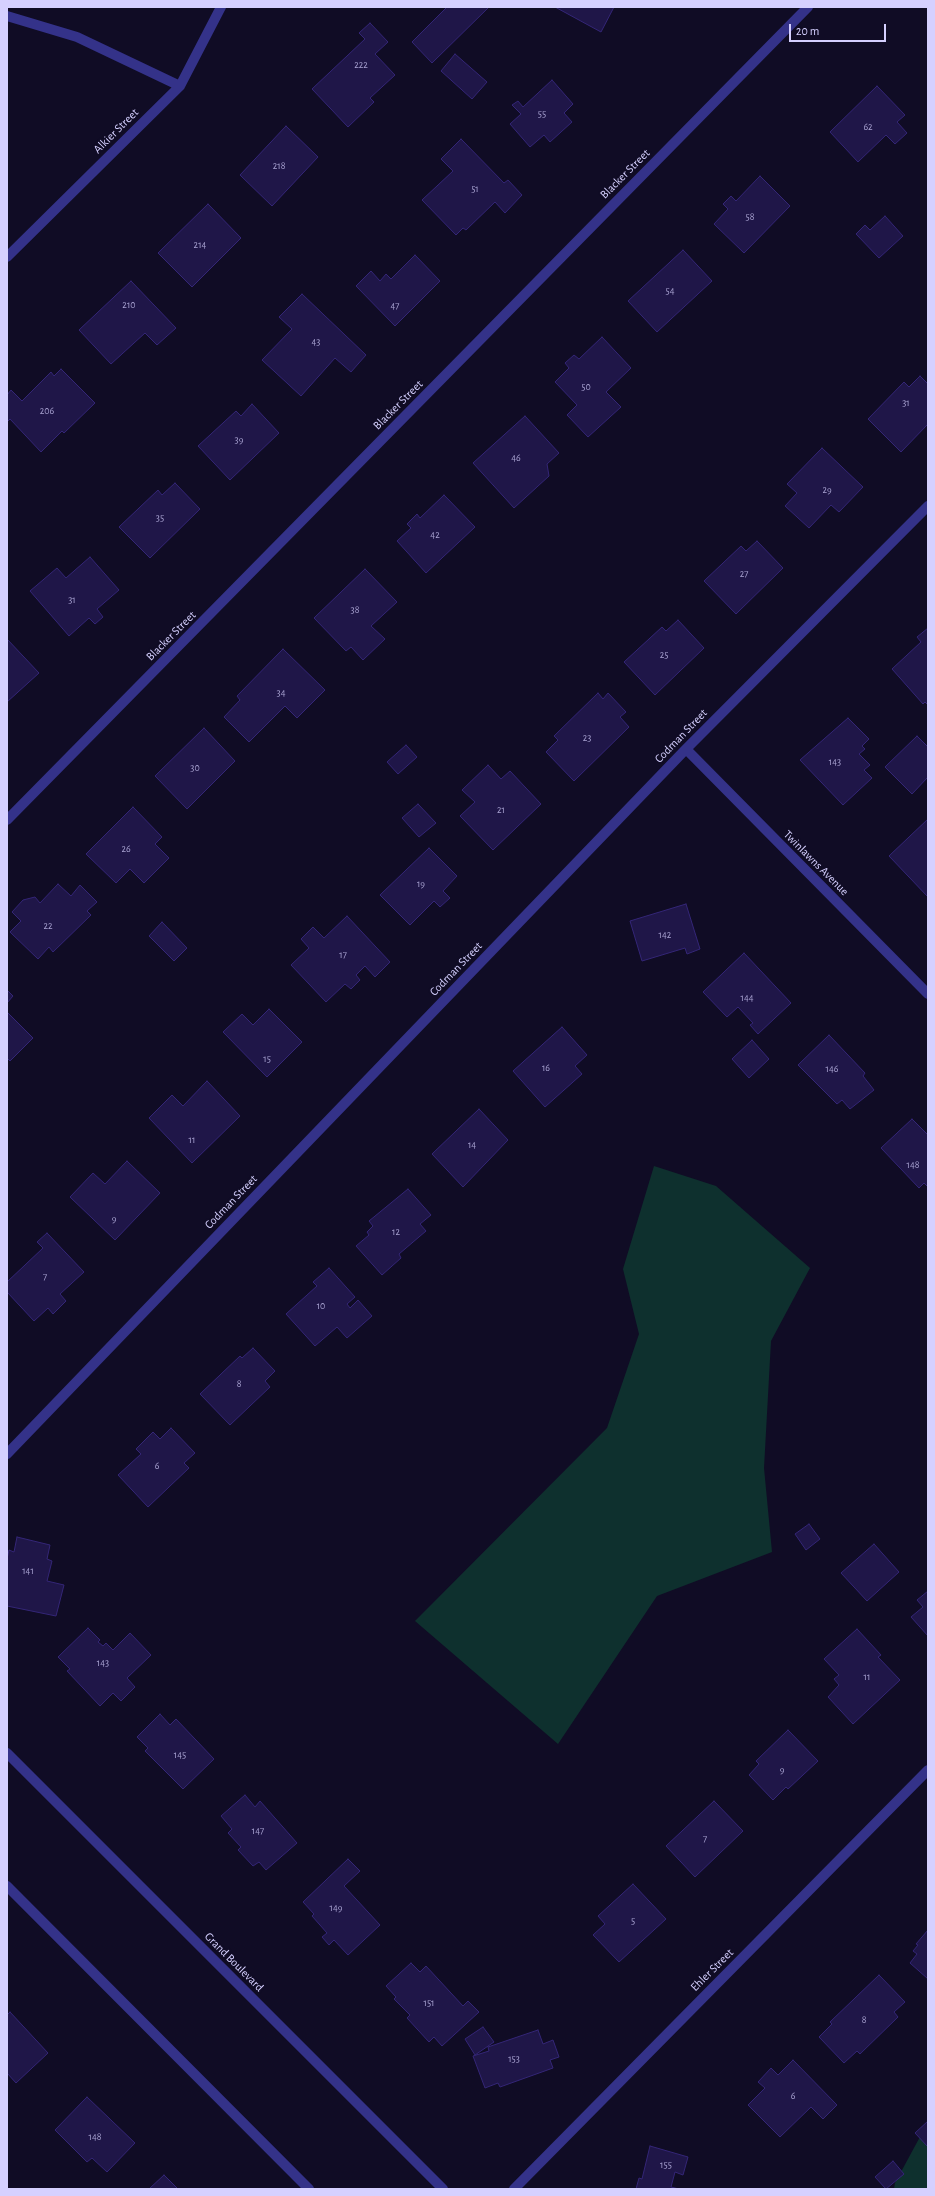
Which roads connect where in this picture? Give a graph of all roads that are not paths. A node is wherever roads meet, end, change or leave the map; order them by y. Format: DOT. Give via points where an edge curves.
graph roads {
  1 [pos="221,7"];
  2 [pos="808,7"];
  3 [pos="7,16"];
  4 [pos="180,86"];
  5 [pos="7,257"];
  6 [pos="928,506"];
  7 [pos="686,750"];
  8 [pos="7,820"];
  9 [pos="928,994"];
  10 [pos="7,1454"];
  11 [pos="7,1753"];
  12 [pos="928,1770"];
  13 [pos="7,1886"];
  14 [pos="309,2189"];
  15 [pos="444,2189"];
  16 [pos="514,2189"];
  1 -- 4 [label="street, Alkier Street"];
  2 -- 8 [label="street, Blacker Street"];
  3 -- 4 [label="street" via="77,37"];
  4 -- 5 [label="street, Alkier Street"];
  6 -- 7 [label="street, Codman Street"];
  7 -- 9 [label="street, Twinlawns Avenue"];
  7 -- 10 [label="street, Codman Street"];
  11 -- 15 [label="street, Grand Boulevard"];
  12 -- 16 [label="street, Ehler Street"];
  13 -- 14 [label="street"];
}
